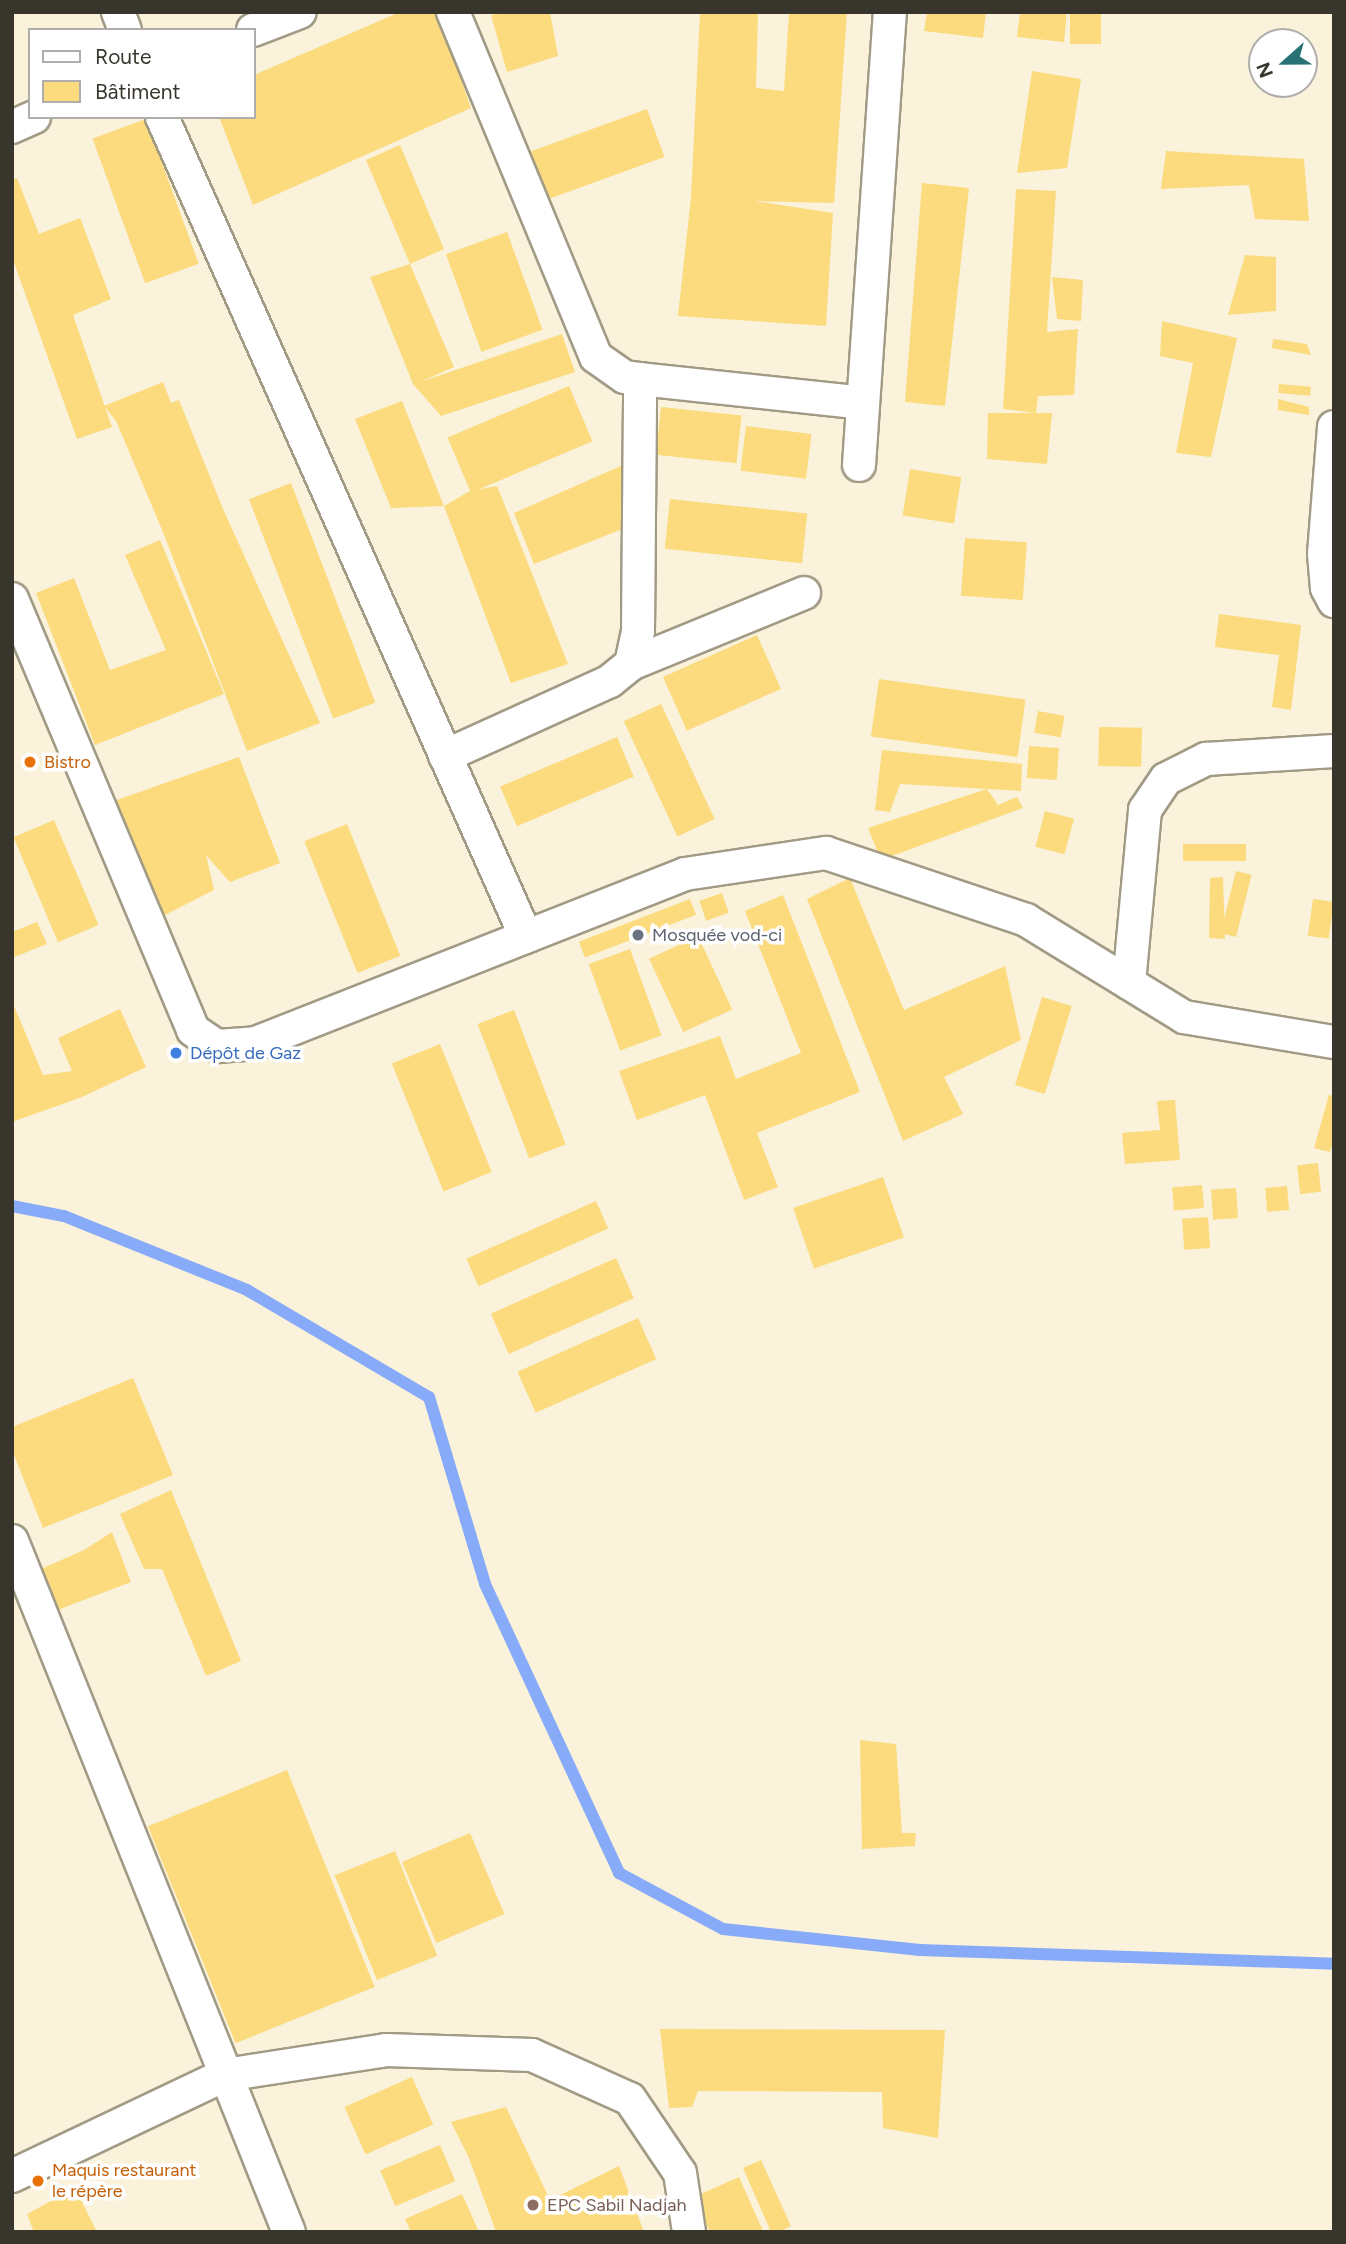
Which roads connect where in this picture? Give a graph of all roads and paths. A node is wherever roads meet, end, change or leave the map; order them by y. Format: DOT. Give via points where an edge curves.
graph roads {
  1 [pos="300,12"];
  2 [pos="453,12"];
  3 [pos="890,12"];
  4 [pos="256,29"];
  5 [pos="30,119"];
  6 [pos="163,119"];
  7 [pos="12,127"];
  8 [pos="640,379"];
  9 [pos="863,403"];
  10 [pos="1334,426"];
  11 [pos="859,465"];
  12 [pos="804,593"];
  13 [pos="12,599"];
  14 [pos="1334,601"];
  15 [pos="631,664"];
  16 [pos="1334,751"];
  17 [pos="445,755"];
  18 [pos="526,937"];
  19 [pos="1129,983"];
  20 [pos="1334,1042"];
  21 [pos="12,1541"];
  22 [pos="225,2075"];
  23 [pos="12,2176"];
  24 [pos="289,2232"];
  25 [pos="690,2232"];
  1 -- 4 [label="street"];
  2 -- 8 [label="street" via="596,357 625,377"];
  3 -- 9 [label="street"];
  5 -- 7 [label="street"];
  6 -- 17 [label="street"];
  8 -- 9 [label="street"];
  8 -- 15 [label="street" via="638,631"];
  9 -- 11 [label="street"];
  10 -- 14 [label="street" via="1325,554 1327,588"];
  12 -- 15 [label="street"];
  13 -- 18 [label="street" via="193,1030 217,1046 256,1043"];
  15 -- 17 [label="street" via="610,681"];
  16 -- 19 [label="street" via="1206,759 1166,779 1145,810"];
  17 -- 18 [label="street"];
  18 -- 19 [label="street" via="685,874 826,853 1026,920"];
  19 -- 20 [label="street" via="1184,1017"];
  21 -- 22 [label="street"];
  22 -- 23 [label="street"];
  22 -- 24 [label="street"];
  22 -- 25 [label="street" via="386,2050 532,2056 630,2099 680,2173"];
}
